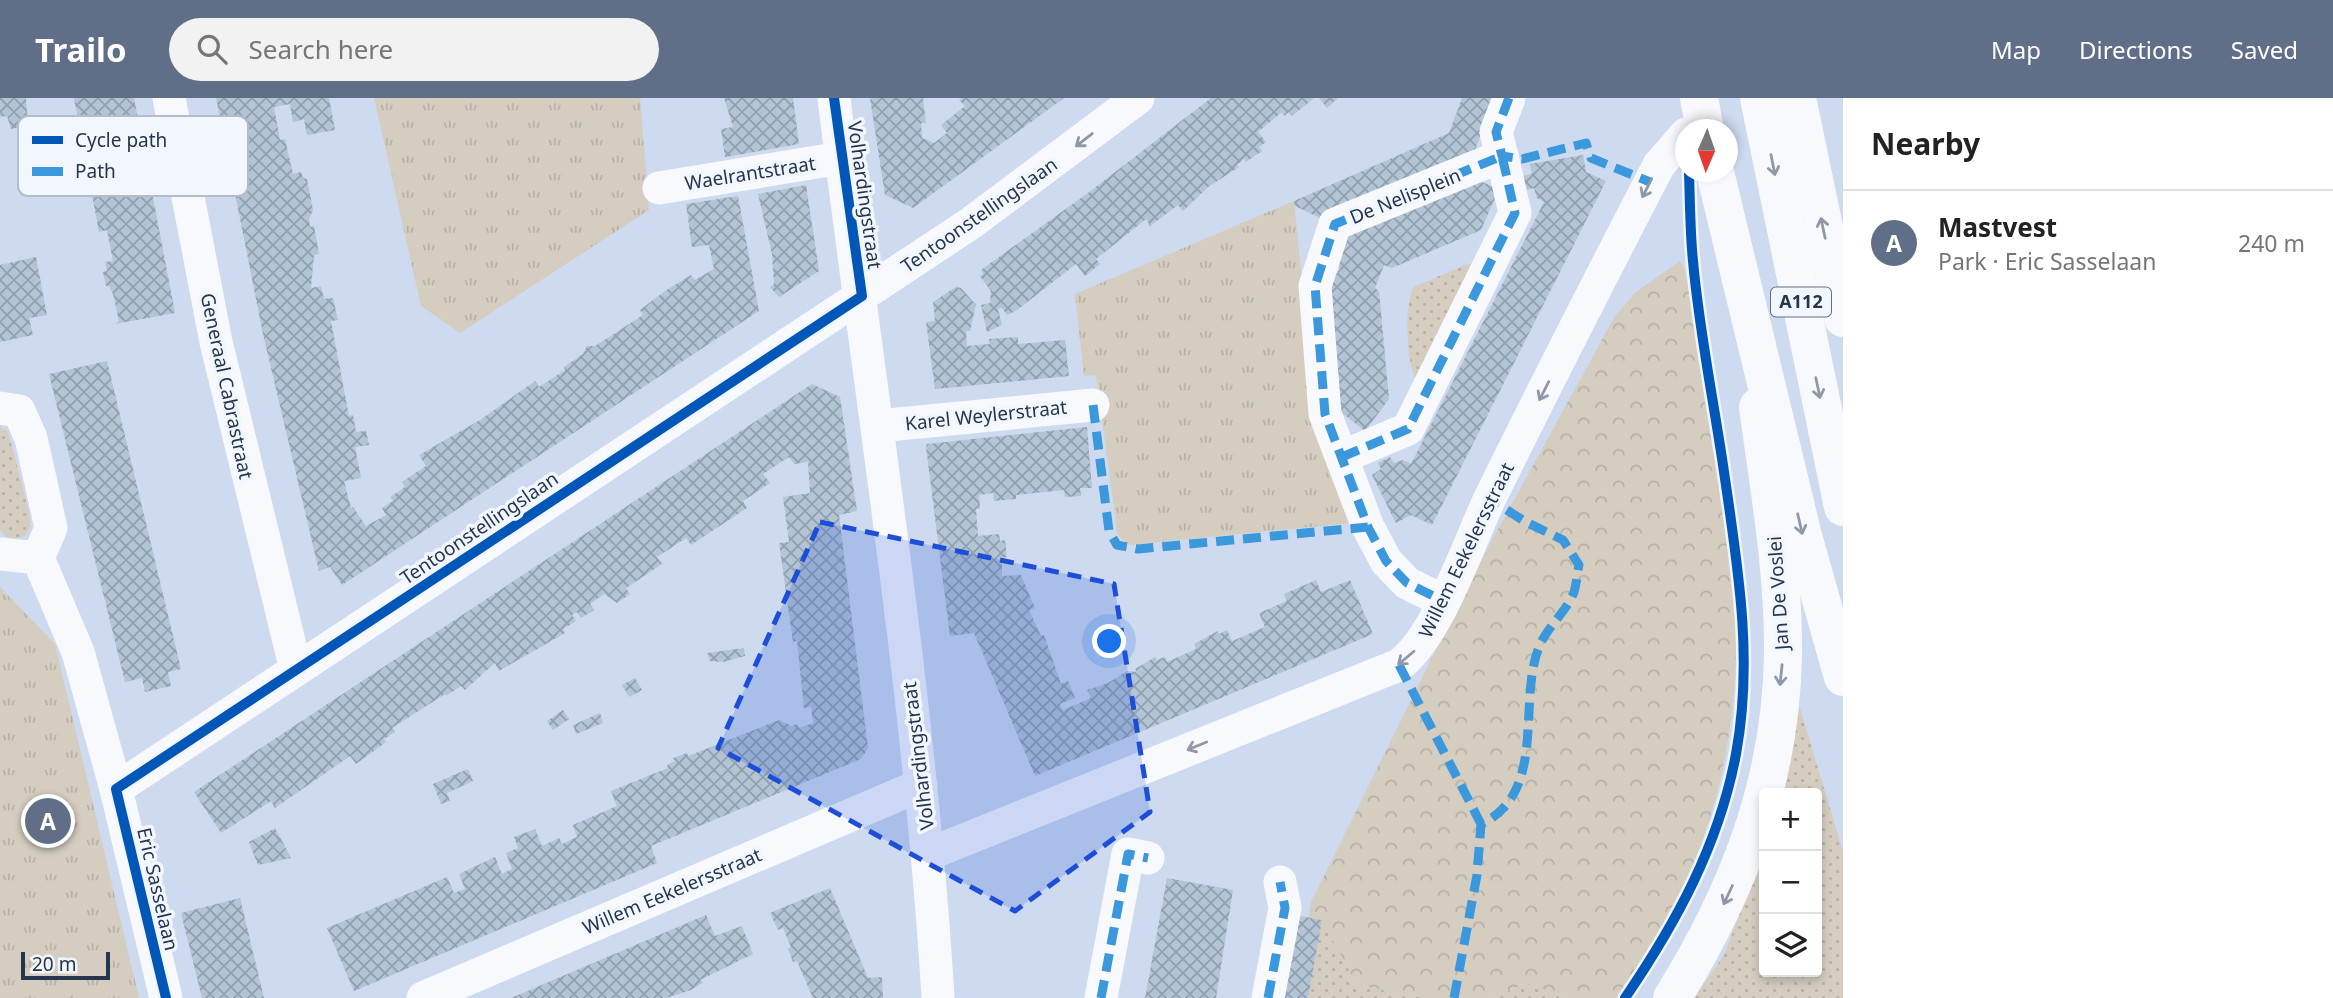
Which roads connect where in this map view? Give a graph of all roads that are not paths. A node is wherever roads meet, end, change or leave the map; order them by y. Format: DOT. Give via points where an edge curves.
graph roads {
  1 [pos="169,98"];
  2 [pos="834,98"];
  3 [pos="1138,98"];
  4 [pos="1509,98"];
  5 [pos="1699,98"];
  6 [pos="1759,98"];
  7 [pos="1797,98"];
  8 [pos="172,116"];
  9 [pos="1702,119"];
  10 [pos="1675,146"];
  11 [pos="1502,156"];
  12 [pos="841,158"];
  13 [pos="1717,182"];
  14 [pos="1717,182"];
  15 [pos="659,188"];
  16 [pos="188,196"];
  17 [pos="862,296"];
  18 [pos="1843,318"];
  19 [pos="1093,405"];
  20 [pos="0,408"];
  21 [pos="878,426"];
  22 [pos="1342,457"];
  23 [pos="1843,507"];
  24 [pos="0,554"];
  25 [pos="38,558"];
  26 [pos="1443,601"];
  27 [pos="296,670"];
  28 [pos="1843,677"];
  29 [pos="921,785"];
  30 [pos="116,789"];
  31 [pos="929,855"];
  32 [pos="1148,858"];
  33 [pos="1280,882"];
  34 [pos="166,998"];
  35 [pos="423,998"];
  36 [pos="938,998"];
  37 [pos="1101,998"];
  38 [pos="1268,998"];
  39 [pos="1672,998"];
  1 -- 8 [label="street, Generaal Cabrastraat"];
  2 -- 12 [label="street, Volhardingstraat"];
  3 -- 17 [label="street, Tentoonstellingslaan, one-way" via="971,223"];
  4 -- 11 [label="street" via="1496,132"];
  5 -- 9 [label="main road"];
  6 -- 23 [label="main road, A112, one-way"];
  18 -- 7 [label="main road, A112, one-way"];
  10 -- 26 [label="street, Willem Eekelersstraat, one-way" via="1659,165"];
  11 -- 22 [label="street" via="1515,213 1408,429"];
  11 -- 22 [label="street, De Nelisplein" via="1335,224 1315,286 1325,414"];
  12 -- 15 [label="street, Waelrantstraat"];
  12 -- 17 [label="street, Volhardingstraat"];
  13 -- 28 [label="main road, one-way" via="1803,536"];
  14 -- 39 [label="main road, Jan De Voslei, one-way" via="1748,327 1777,555 1783,656 1772,764 1746,856 1705,944"];
  16 -- 27 [label="street, Generaal Cabrastraat" via="216,342"];
  17 -- 21 [label="street, Volhardingstraat"];
  17 -- 27 [label="street, Tentoonstellingslaan"];
  19 -- 21 [label="street, Karel Weylerstraat"];
  20 -- 25 [label="street" via="19,411 32,438 51,528"];
  21 -- 29 [label="street, Volhardingstraat"];
  22 -- 26 [label="street, De Nelisplein" via="1386,561 1407,583"];
  24 -- 25 [label="street"];
  25 -- 30 [label="street, Eric Sasselaan" via="78,652"];
  26 -- 31 [label="street, Willem Eekelersstraat, one-way" via="1419,646 1399,665"];
  27 -- 30 [label="street, Tentoonstellingslaan"];
  29 -- 31 [label="street, Volhardingstraat"];
  29 -- 35 [label="street, Willem Eekelersstraat"];
  30 -- 34 [label="street, Eric Sasselaan"];
  31 -- 36 [label="street, Volhardingstraat"];
  32 -- 37 [label="street" via="1128,854"];
  33 -- 38 [label="street" via="1285,908"];
}
